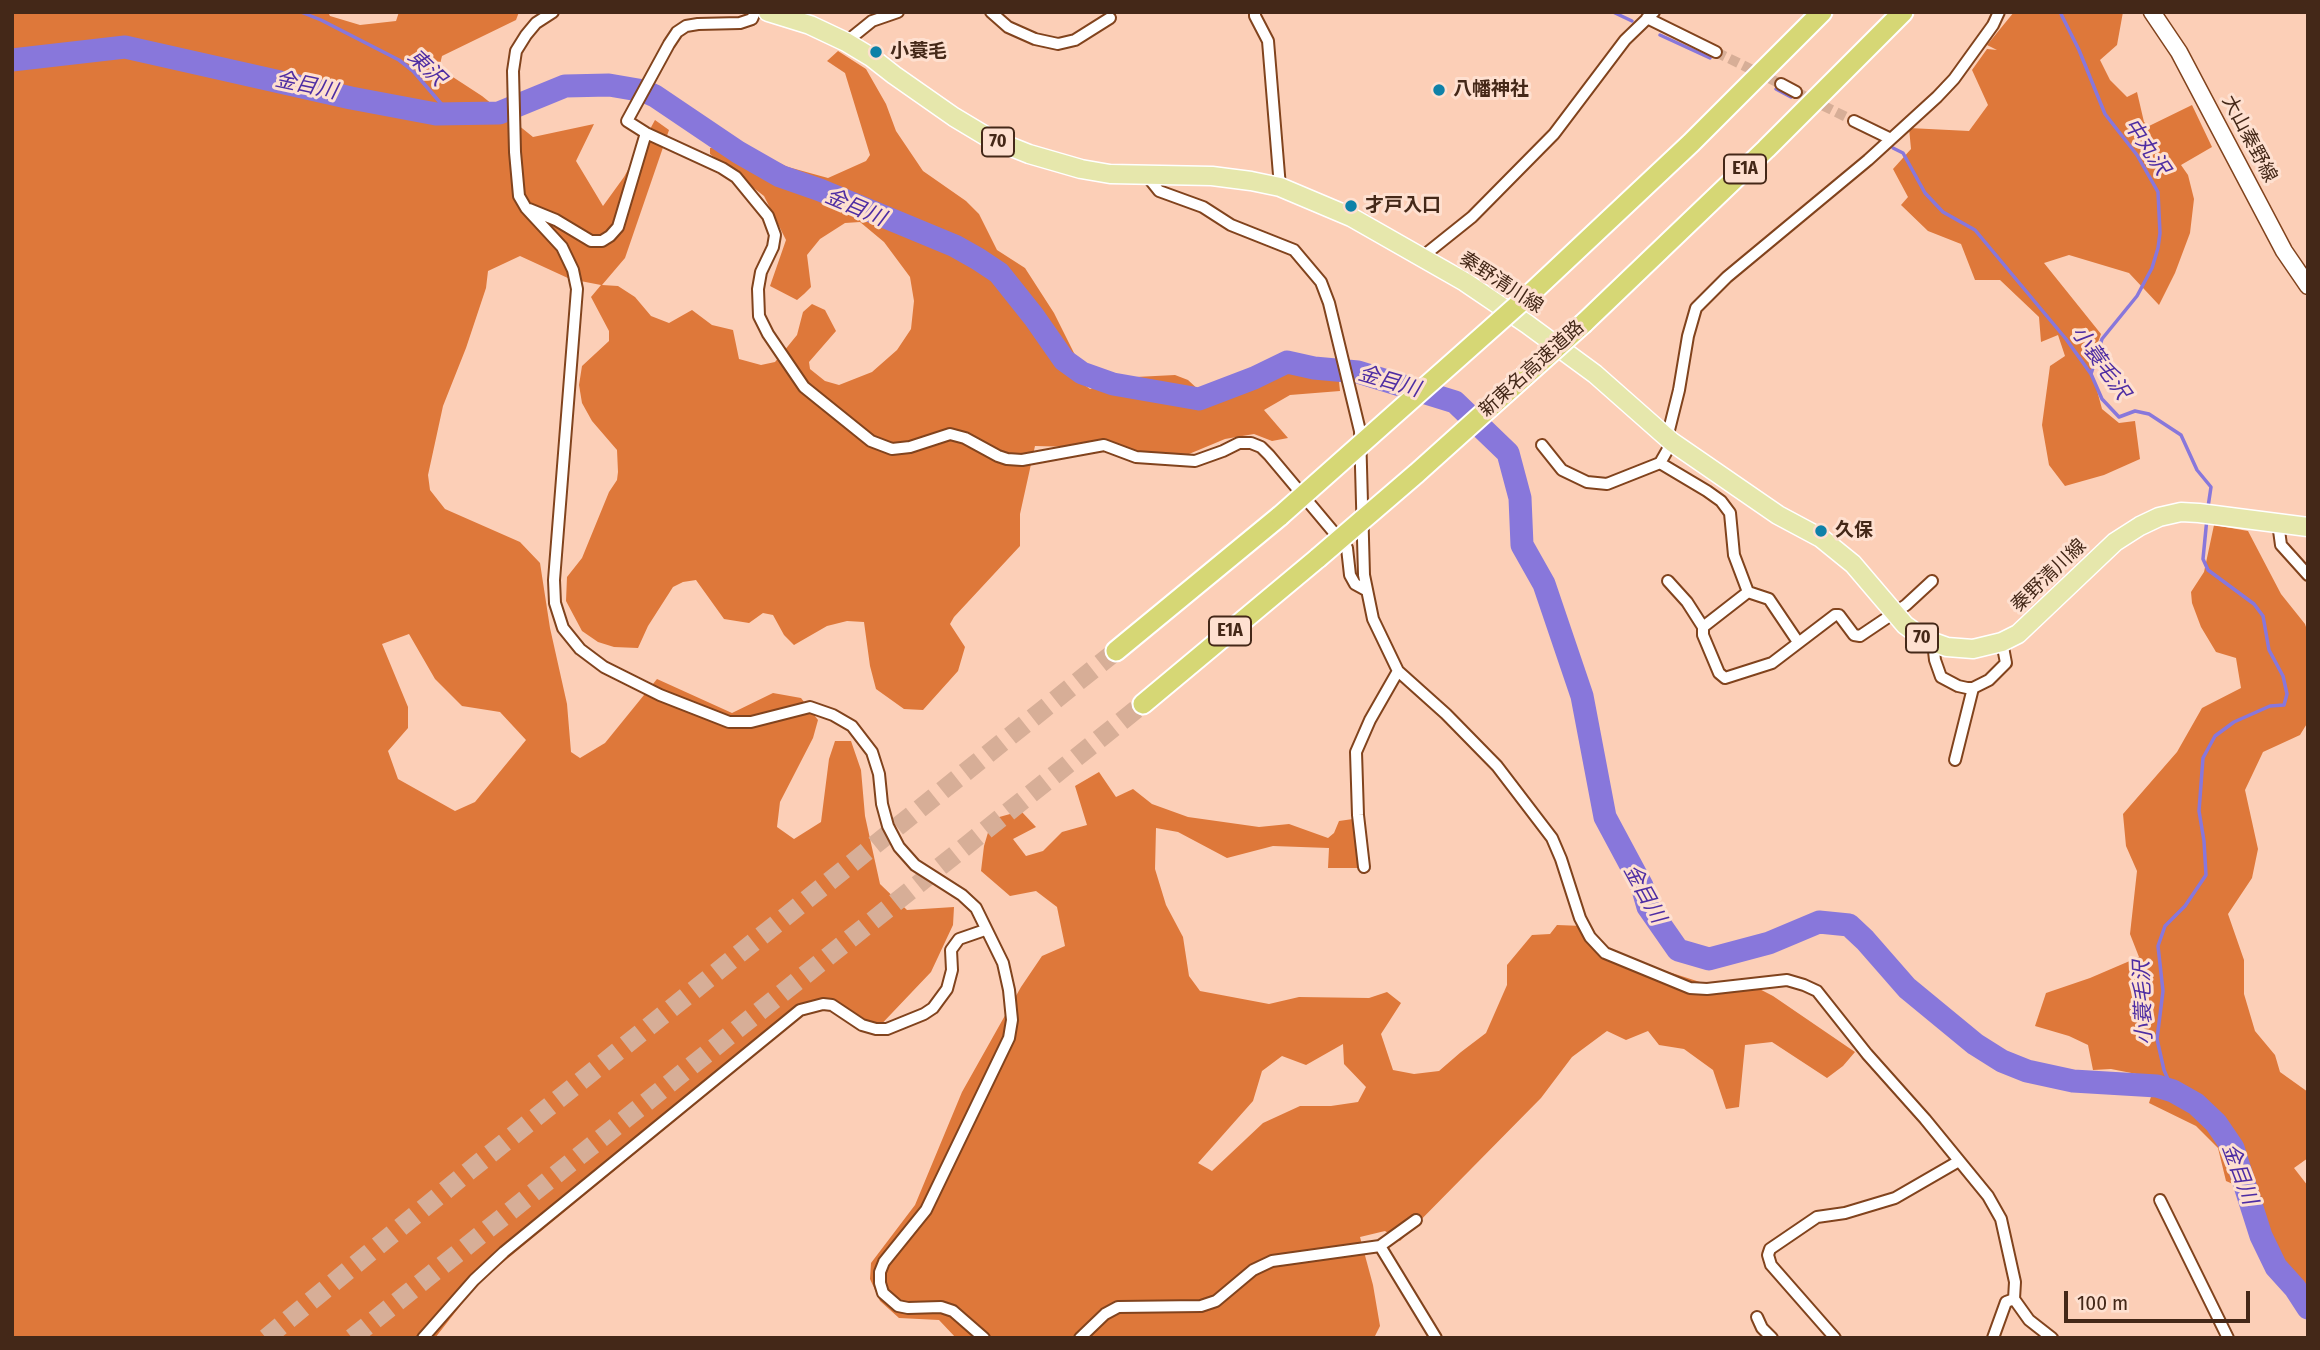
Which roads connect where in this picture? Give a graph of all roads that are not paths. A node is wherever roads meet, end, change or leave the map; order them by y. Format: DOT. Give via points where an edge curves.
graph roads {
  1 [pos="553,12"];
  2 [pos="755,12"];
  3 [pos="768,12"];
  4 [pos="898,12"];
  5 [pos="991,12"];
  6 [pos="1255,12"];
  7 [pos="1822,12"];
  8 [pos="1903,12"];
  9 [pos="1999,12"];
  10 [pos="2152,12"];
  11 [pos="1650,15"];
  12 [pos="1110,18"];
  13 [pos="846,42"];
  14 [pos="1716,52"];
  15 [pos="1781,84"];
  16 [pos="1796,92"];
  17 [pos="1854,121"];
  18 [pos="646,134"];
  19 [pos="1891,139"];
  20 [pos="1147,176"];
  21 [pos="1280,187"];
  22 [pos="526,208"];
  23 [pos="1422,257"];
  24 [pos="2308,286"];
  25 [pos="1670,440"];
  26 [pos="1542,445"];
  27 [pos="1660,463"];
  28 [pos="2278,523"];
  29 [pos="2308,527"];
  30 [pos="2308,575"];
  31 [pos="1668,581"];
  32 [pos="1932,581"];
  33 [pos="1366,590"];
  34 [pos="1748,592"];
  35 [pos="1894,612"];
  36 [pos="1703,628"];
  37 [pos="1798,642"];
  38 [pos="1934,642"];
  39 [pos="2002,642"];
  40 [pos="1116,651"];
  41 [pos="1398,671"];
  42 [pos="1973,688"];
  43 [pos="1143,704"];
  44 [pos="1955,760"];
  45 [pos="1364,867"];
  46 [pos="985,930"];
  47 [pos="1959,1161"];
  48 [pos="2160,1200"];
  49 [pos="1416,1220"];
  50 [pos="1380,1246"];
  51 [pos="2014,1299"];
  52 [pos="1757,1317"];
  53 [pos="423,1338"];
  54 [pos="984,1338"];
  55 [pos="1080,1338"];
  56 [pos="1436,1338"];
  57 [pos="1772,1338"];
  58 [pos="1835,1338"];
  59 [pos="1993,1338"];
  60 [pos="2052,1338"];
  61 [pos="2228,1338"];
  1 -- 22 [label="street" via="526,35 516,51 513,71 519,196"];
  2 -- 18 [label="street" via="752,19 740,23 698,24 677,32 628,121"];
  3 -- 13 [label="main road, 秦野清川線 / 70"];
  4 -- 13 [label="street" via="872,21"];
  5 -- 12 [label="street" via="1008,27 1058,44 1075,40"];
  6 -- 21 [label="street" via="1268,41"];
  7 -- 40 [label="highway, bridge" via="1529,295 1280,516"];
  8 -- 43 [label="highway, 新東名高速道路 / E1A, bridge" via="1584,323 1418,473"];
  9 -- 19 [label="street" via="1954,79"];
  10 -- 24 [label="main road, 大山秦野線" via="2179,52 2284,251"];
  11 -- 14 [label="street"];
  11 -- 23 [label="street" via="1625,40 1554,134 1472,217"];
  13 -- 20 [label="main road, 秦野清川線 / 70" via="989,138 1081,170"];
  15 -- 16 [label="street"];
  17 -- 19 [label="street"];
  18 -- 22 [label="street" via="618,227 602,241 591,241"];
  18 -- 33 [label="street" via="736,177 768,216 775,235 761,272 759,316 804,387 871,441 892,449 950,434 1007,459 1104,445 1136,457 1195,461 1239,443 1251,443 1269,455 1347,548 1350,575"];
  19 -- 25 [label="street" via="1696,308"];
  20 -- 21 [label="main road, 秦野清川線 / 70" via="1212,176"];
  20 -- 33 [label="street" via="1159,191 1294,250 1321,282 1362,446"];
  21 -- 23 [label="main road, 秦野清川線 / 70" via="1351,217"];
  22 -- 46 [label="street" via="562,247 578,289 554,580 563,628 604,667 729,722 751,722 810,707 852,726 872,752 888,826 899,847 915,865 976,908"];
  23 -- 25 [label="main road, 秦野清川線 / 70" via="1595,374"];
  25 -- 27 [label="street"];
  25 -- 35 [label="main road, 秦野清川線 / 70" via="1778,515 1821,538 1853,564"];
  26 -- 27 [label="street" via="1562,470 1587,482 1607,484"];
  27 -- 34 [label="street" via="1707,491 1730,513 1734,555"];
  28 -- 29 [label="main road, 70"];
  28 -- 30 [label="street" via="2281,545"];
  28 -- 39 [label="main road, 秦野清川線 / 70" via="2181,512 2160,517 2115,542 2033,622"];
  31 -- 36 [label="street"];
  32 -- 35 [label="street"];
  33 -- 41 [label="street" via="1373,619"];
  34 -- 36 [label="street"];
  34 -- 37 [label="street" via="1769,599"];
  35 -- 37 [label="street" via="1856,637 1835,615"];
  35 -- 38 [label="main road, 秦野清川線 / 70" via="1905,625"];
  36 -- 37 [label="street" via="1725,678 1772,663"];
  38 -- 39 [label="main road, 秦野清川線 / 70" via="1973,649"];
  38 -- 42 [label="street" via="1941,677"];
  39 -- 42 [label="street" via="2006,663"];
  41 -- 45 [label="street" via="1356,752"];
  41 -- 47 [label="street" via="1497,766 1552,838 1580,918 1605,953 1690,988 1787,980 1817,991"];
  42 -- 44 [label="street"];
  46 -- 53 [label="street" via="958,939 951,950 947,989 924,1014 876,1029 832,1004 800,1010 504,1252"];
  46 -- 54 [label="street" via="1003,963 1012,1020 1009,1038 926,1210 880,1272 884,1293 898,1306 953,1311"];
  47 -- 51 [label="street" via="2001,1219 2015,1282"];
  47 -- 58 [label="street" via="1895,1198 1817,1217 1770,1249 1771,1265"];
  48 -- 61 [label="street"];
  49 -- 50 [label="street"];
  50 -- 55 [label="street" via="1272,1261 1253,1270 1216,1301 1201,1306 1118,1307"];
  50 -- 56 [label="street"];
  51 -- 59 [label="street" via="2006,1302"];
  51 -- 60 [label="street" via="2029,1320"];
  52 -- 57 [label="street"];
}
